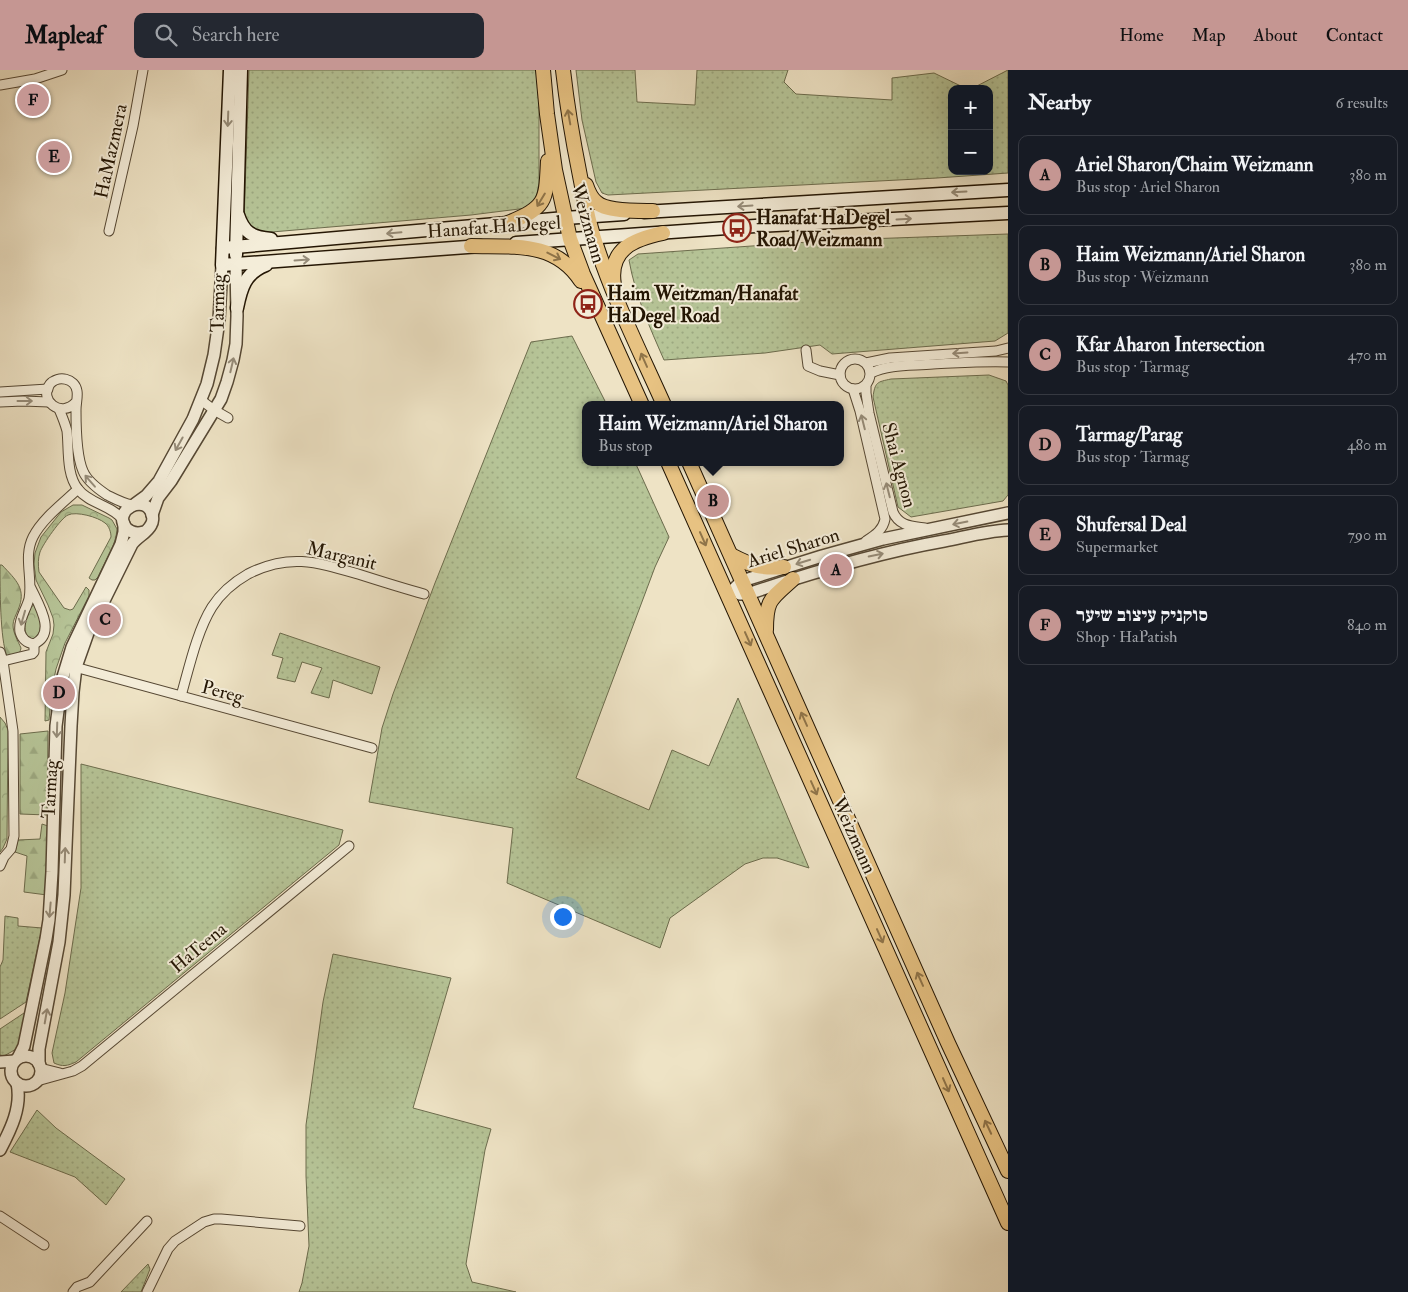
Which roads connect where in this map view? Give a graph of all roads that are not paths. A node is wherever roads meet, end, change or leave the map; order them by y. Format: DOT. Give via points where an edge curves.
graph roads {
  1 [pos="62,70"];
  2 [pos="230,70"];
  3 [pos="241,70"];
  4 [pos="543,70"];
  5 [pos="563,70"];
  6 [pos="142,73"];
  7 [pos="0,86"];
  8 [pos="550,135"];
  9 [pos="577,164"];
  10 [pos="1008,190"];
  11 [pos="653,212"];
  12 [pos="1008,213"];
  13 [pos="238,214"];
  14 [pos="978,215"];
  15 [pos="588,216"];
  16 [pos="565,218"];
  17 [pos="1008,219"];
  18 [pos="508,223"];
  19 [pos="109,230"];
  20 [pos="663,233"];
  21 [pos="594,238"];
  22 [pos="570,239"];
  23 [pos="308,240"];
  24 [pos="472,246"];
  25 [pos="236,247"];
  26 [pos="223,248"];
  27 [pos="277,262"];
  28 [pos="222,265"];
  29 [pos="236,265"];
  30 [pos="616,295"];
  31 [pos="598,307"];
  32 [pos="237,308"];
  33 [pos="1008,348"];
  34 [pos="806,350"];
  35 [pos="1008,362"];
  36 [pos="866,363"];
  37 [pos="871,373"];
  38 [pos="840,375"];
  39 [pos="866,385"];
  40 [pos="48,388"];
  41 [pos="853,389"];
  42 [pos="0,392"];
  43 [pos="201,400"];
  44 [pos="640,401"];
  45 [pos="662,401"];
  46 [pos="0,402"];
  47 [pos="50,402"];
  48 [pos="76,402"];
  49 [pos="59,409"];
  50 [pos="214,410"];
  51 [pos="228,418"];
  52 [pos="670,466"];
  53 [pos="691,466"];
  54 [pos="78,489"];
  55 [pos="133,505"];
  56 [pos="1008,513"];
  57 [pos="152,515"];
  58 [pos="124,522"];
  59 [pos="930,529"];
  60 [pos="1008,530"];
  61 [pos="144,532"];
  62 [pos="861,544"];
  63 [pos="731,555"];
  64 [pos="784,567"];
  65 [pos="793,579"];
  66 [pos="742,581"];
  67 [pos="30,586"];
  68 [pos="424,594"];
  69 [pos="748,594"];
  70 [pos="728,595"];
  71 [pos="766,636"];
  72 [pos="34,644"];
  73 [pos="0,652"];
  74 [pos="3,662"];
  75 [pos="71,666"];
  76 [pos="180,696"];
  77 [pos="372,748"];
  78 [pos="349,846"];
  79 [pos="0,866"];
  80 [pos="17,1059"];
  81 [pos="0,1062"];
  82 [pos="40,1066"];
  83 [pos="67,1073"];
  84 [pos="1,1078"];
  85 [pos="15,1081"];
  86 [pos="34,1083"];
  87 [pos="15,1114"];
  88 [pos="0,1150"];
  89 [pos="1008,1171"];
  90 [pos="0,1216"];
  91 [pos="147,1220"];
  92 [pos="1008,1223"];
  93 [pos="300,1226"];
  94 [pos="44,1245"];
  95 [pos="73,1292"];
  96 [pos="147,1292"];
  1 -- 7 [label="street"];
  2 -- 26 [label="main road, Tarmag, one-way"];
  3 -- 13 [label="main road, Tarmag"];
  4 -- 8 [label="main road, Weizmann"];
  9 -- 5 [label="main road, Weizmann, one-way"];
  6 -- 19 [label="street, HaMazmera"];
  8 -- 16 [label="main road, Weizmann"];
  8 -- 18 [label="main road, one-way" via="542,202 531,213"];
  9 -- 11 [label="main road" via="596,203 607,208"];
  9 -- 15 [label="main road, Weizmann"];
  10 -- 11 [label="main road, Hanafat HaDegel, one-way"];
  11 -- 15 [label="main road, Hanafat HaDegel"];
  12 -- 14 [label="main road, Hanafat HaDegel"];
  13 -- 23 [label="main road" via="244,229 253,236"];
  13 -- 25 [label="main road, Tarmag"];
  14 -- 17 [label="main road"];
  20 -- 14 [label="main road, Hanafat HaDegel, one-way"];
  15 -- 16 [label="main road, Hanafat HaDegel"];
  15 -- 21 [label="main road, Weizmann"];
  16 -- 18 [label="main road, Hanafat HaDegel"];
  16 -- 22 [label="main road, Weizmann"];
  18 -- 23 [label="main road, Hanafat HaDegel, one-way"];
  20 -- 21 [label="main road, Hanafat HaDegel"];
  20 -- 30 [label="main road" via="634,241 618,255 613,279"];
  21 -- 22 [label="main road, Hanafat HaDegel"];
  21 -- 30 [label="main road, Weizmann"];
  22 -- 24 [label="main road, Hanafat HaDegel"];
  22 -- 31 [label="main road, Weizmann"];
  23 -- 25 [label="main road, Hanafat HaDegel"];
  27 -- 24 [label="main road, Hanafat HaDegel, one-way"];
  24 -- 31 [label="main road, one-way" via="532,248 552,254 569,265"];
  25 -- 26 [label="main road, Hanafat HaDegel"];
  25 -- 29 [label="main road, Tarmag"];
  26 -- 28 [label="main road, Tarmag"];
  27 -- 29 [label="main road, Hanafat HaDegel"];
  27 -- 32 [label="main road" via="259,268 248,278"];
  28 -- 29 [label="main road, Hanafat HaDegel"];
  28 -- 43 [label="street, Tarmag" via="214,356"];
  29 -- 32 [label="street, Tarmag"];
  45 -- 30 [label="main road, Weizmann, one-way"];
  31 -- 44 [label="main road, Weizmann"];
  50 -- 32 [label="street, Tarmag, one-way" via="221,399 233,360"];
  33 -- 36 [label="street, one-way"];
  34 -- 38 [label="street" via="808,366"];
  35 -- 37 [label="street" via="896,366"];
  36 -- 37 [label="street"];
  36 -- 38 [label="street" via="858,359 848,360"];
  37 -- 39 [label="street"];
  38 -- 41 [label="street" via="842,382"];
  39 -- 41 [label="street"];
  59 -- 39 [label="street, Shai Agnon, one-way" via="907,526 896,517 869,412"];
  40 -- 42 [label="street"];
  40 -- 47 [label="street"];
  40 -- 48 [label="street" via="59,379 69,380 78,392"];
  62 -- 41 [label="street, Shai Agnon, one-way" via="879,532 885,519"];
  43 -- 50 [label="street"];
  43 -- 55 [label="street, Tarmag, one-way" via="157,484"];
  46 -- 47 [label="street, one-way"];
  47 -- 49 [label="street"];
  48 -- 49 [label="street" via="69,408"];
  55 -- 48 [label="street, one-way" via="98,489 83,472"];
  49 -- 54 [label="street" via="66,430 71,476"];
  50 -- 51 [label="street"];
  50 -- 57 [label="street, Tarmag" via="162,492"];
  52 -- 70 [label="main road, Weizmann, one-way"];
  53 -- 63 [label="main road, Weizmann"];
  54 -- 58 [label="street" via="117,513"];
  54 -- 67 [label="street" via="33,537 28,554"];
  55 -- 57 [label="street" via="148,508"];
  55 -- 58 [label="street" via="124,513"];
  56 -- 59 [label="street, Ariel Sharon, one-way"];
  57 -- 61 [label="street" via="151,525"];
  58 -- 61 [label="street" via="135,533"];
  58 -- 75 [label="street, Tarmag" via="121,544 83,624"];
  59 -- 62 [label="street, Ariel Sharon"];
  65 -- 60 [label="street, Ariel Sharon, one-way" via="864,558"];
  61 -- 75 [label="street, Tarmag" via="132,544"];
  62 -- 64 [label="street, Ariel Sharon, one-way"];
  63 -- 64 [label="main road" via="751,565"];
  63 -- 66 [label="main road, Weizmann"];
  64 -- 66 [label="street, Ariel Sharon"];
  65 -- 69 [label="street, Ariel Sharon"];
  65 -- 71 [label="main road" via="768,606"];
  66 -- 69 [label="main road, Weizmann"];
  66 -- 70 [label="street, Ariel Sharon"];
  67 -- 72 [label="street" via="45,624 42,639"];
  67 -- 72 [label="street, one-way" via="20,629 24,640"];
  68 -- 76 [label="street, Marganit" via="315,562 280,562 254,571 230,586 206,617"];
  69 -- 70 [label="street, Ariel Sharon"];
  69 -- 71 [label="main road, Weizmann"];
  70 -- 92 [label="main road, Weizmann, one-way"];
  89 -- 71 [label="main road, Weizmann, one-way"];
  72 -- 74 [label="street" via="32,654"];
  73 -- 74 [label="street"];
  74 -- 79 [label="street" via="13,731 14,836 11,849"];
  75 -- 76 [label="street, Pereg"];
  75 -- 80 [label="street, Tarmag, one-way" via="59,694 56,726 49,920 24,1046"];
  82 -- 75 [label="street, Tarmag, one-way" via="39,1050 59,942 64,895"];
  76 -- 77 [label="street, Pereg"];
  78 -- 83 [label="street, HaTeena" via="82,1066"];
  80 -- 81 [label="street"];
  80 -- 82 [label="street" via="23,1056 32,1058"];
  80 -- 85 [label="street" via="11,1068"];
  82 -- 83 [label="street"];
  82 -- 86 [label="street"];
  83 -- 86 [label="street, HaTeena"];
  84 -- 85 [label="street"];
  85 -- 86 [label="street" via="24,1086"];
  85 -- 87 [label="street" via="18,1100"];
  86 -- 87 [label="street"];
  87 -- 88 [label="street"];
  90 -- 94 [label="street"];
  91 -- 95 [label="street" via="90,1282"];
  93 -- 96 [label="street" via="221,1219 204,1222 168,1249"];
}
